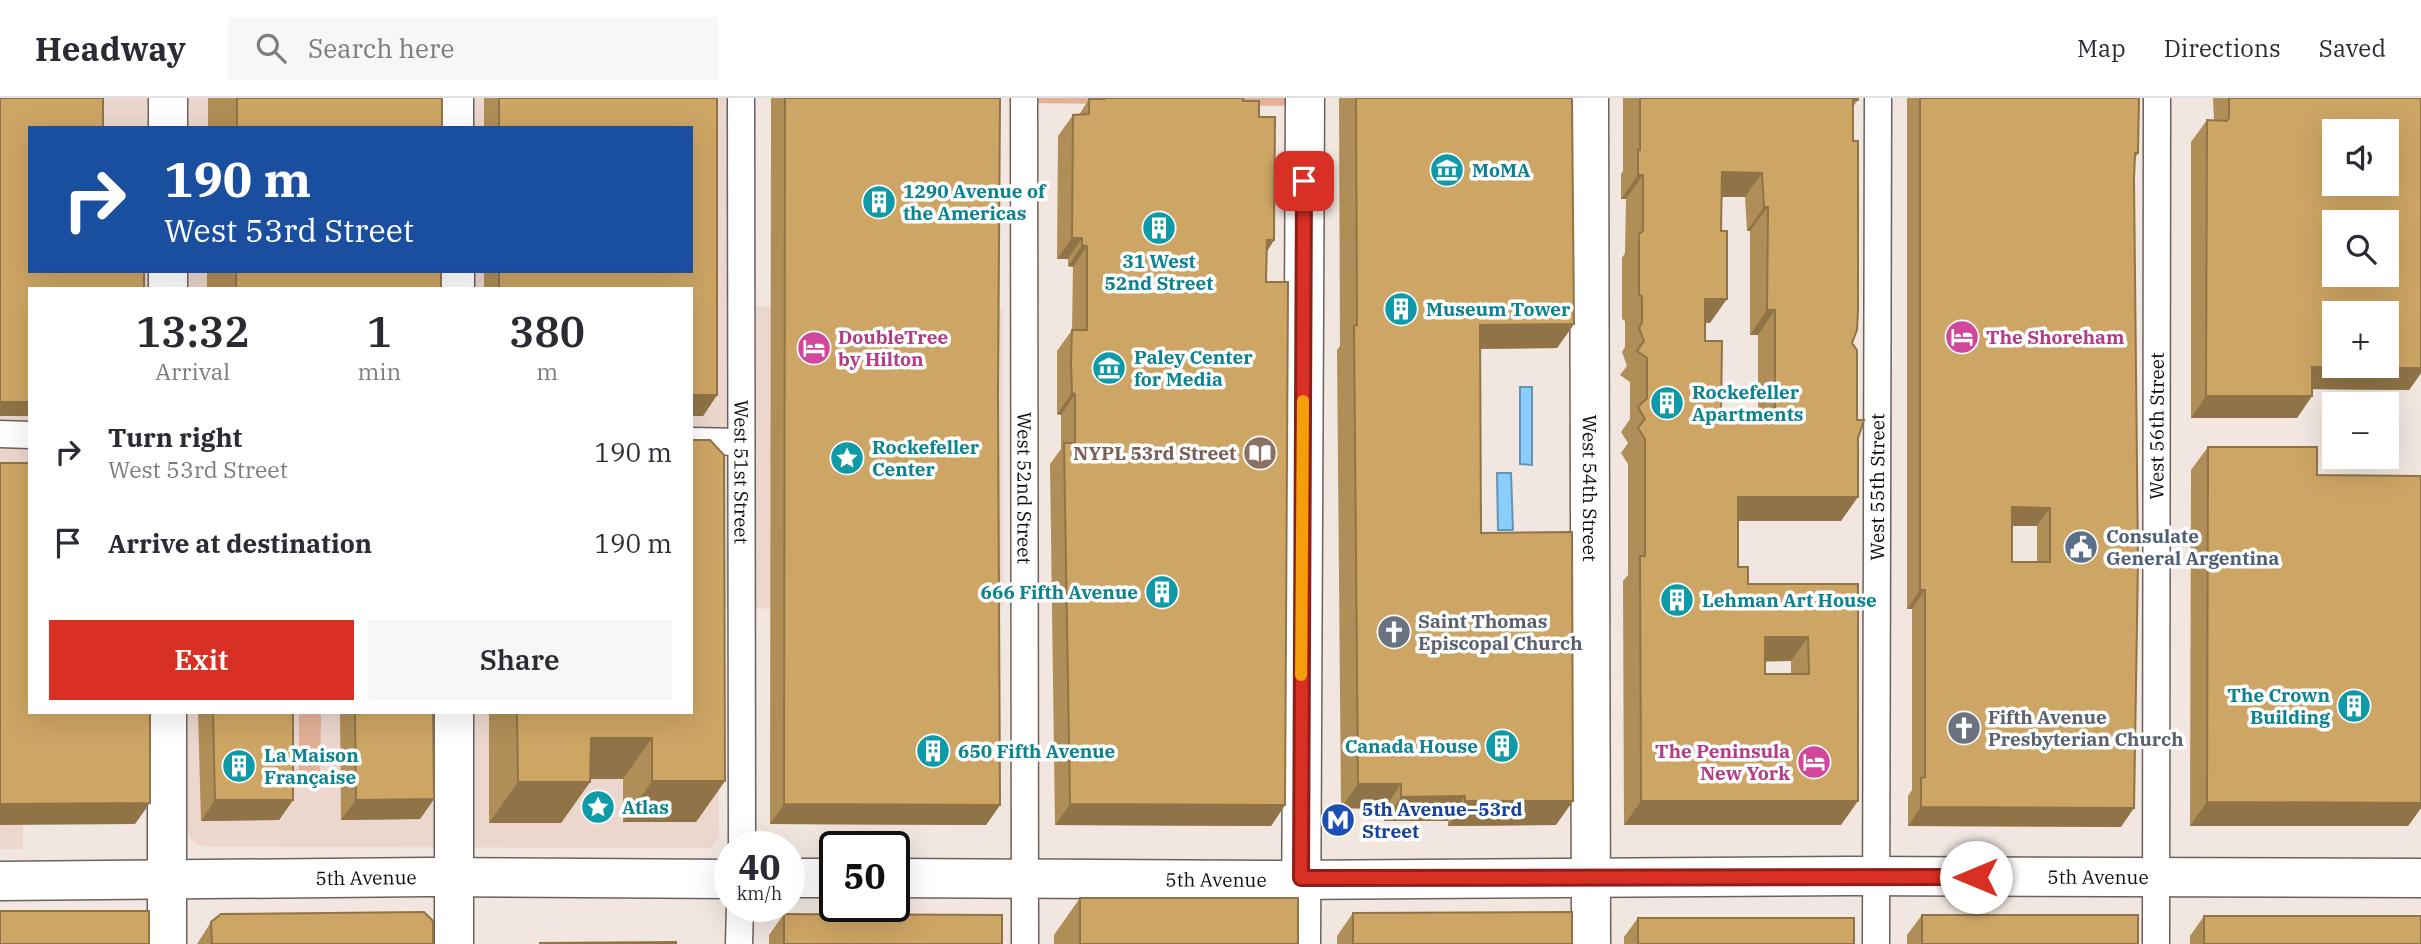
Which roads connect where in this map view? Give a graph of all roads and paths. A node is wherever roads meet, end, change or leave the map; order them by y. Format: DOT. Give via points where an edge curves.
graph roads {
  1 [pos="168,98"];
  2 [pos="454,98"];
  3 [pos="741,98"];
  4 [pos="1024,98"];
  5 [pos="1305,98"];
  6 [pos="1589,98"];
  7 [pos="1878,98"];
  8 [pos="2157,98"];
  9 [pos="168,126"];
  10 [pos="454,126"];
  11 [pos="0,434"];
  12 [pos="28,435"];
  13 [pos="693,441"];
  14 [pos="741,442"];
  15 [pos="167,714"];
  16 [pos="454,714"];
  17 [pos="742,831"];
  18 [pos="1876,876"];
  19 [pos="454,878"];
  20 [pos="910,878"];
  21 [pos="1024,878"];
  22 [pos="1301,878"];
  23 [pos="1591,878"];
  24 [pos="2156,878"];
  25 [pos="2421,878"];
  26 [pos="166,879"];
  27 [pos="714,879"];
  28 [pos="0,881"];
  29 [pos="740,922"];
  30 [pos="167,944"];
  31 [pos="454,944"];
  32 [pos="739,944"];
  33 [pos="1025,944"];
  34 [pos="1301,944"];
  35 [pos="1591,944"];
  36 [pos="1876,944"];
  37 [pos="2156,944"];
  1 -- 9 [label="main road"];
  2 -- 10 [label="main road"];
  3 -- 14 [label="street, West 51st Street"];
  4 -- 21 [label="street, West 52nd Street"];
  5 -- 22 [label="main road"];
  6 -- 23 [label="main road, West 54th Street"];
  7 -- 18 [label="street, West 55th Street"];
  8 -- 24 [label="street, West 56th Street"];
  11 -- 12 [label="street"];
  13 -- 14 [label="street"];
  14 -- 17 [label="street, West 51st Street"];
  15 -- 26 [label="main road"];
  16 -- 19 [label="main road"];
  18 -- 23 [label="main road, 5th Avenue"];
  18 -- 24 [label="main road, 5th Avenue"];
  18 -- 36 [label="street, West 55th Street"];
  19 -- 26 [label="main road, 5th Avenue"];
  19 -- 27 [label="main road, 5th Avenue"];
  19 -- 31 [label="main road"];
  20 -- 21 [label="main road, 5th Avenue"];
  21 -- 22 [label="main road, 5th Avenue"];
  21 -- 33 [label="street, West 52nd Street"];
  22 -- 23 [label="main road, 5th Avenue"];
  22 -- 34 [label="main road"];
  23 -- 35 [label="main road, West 54th Street"];
  24 -- 25 [label="main road, 5th Avenue"];
  24 -- 37 [label="street, West 56th Street"];
  26 -- 28 [label="main road, 5th Avenue"];
  26 -- 30 [label="main road"];
  29 -- 32 [label="street"];
}
